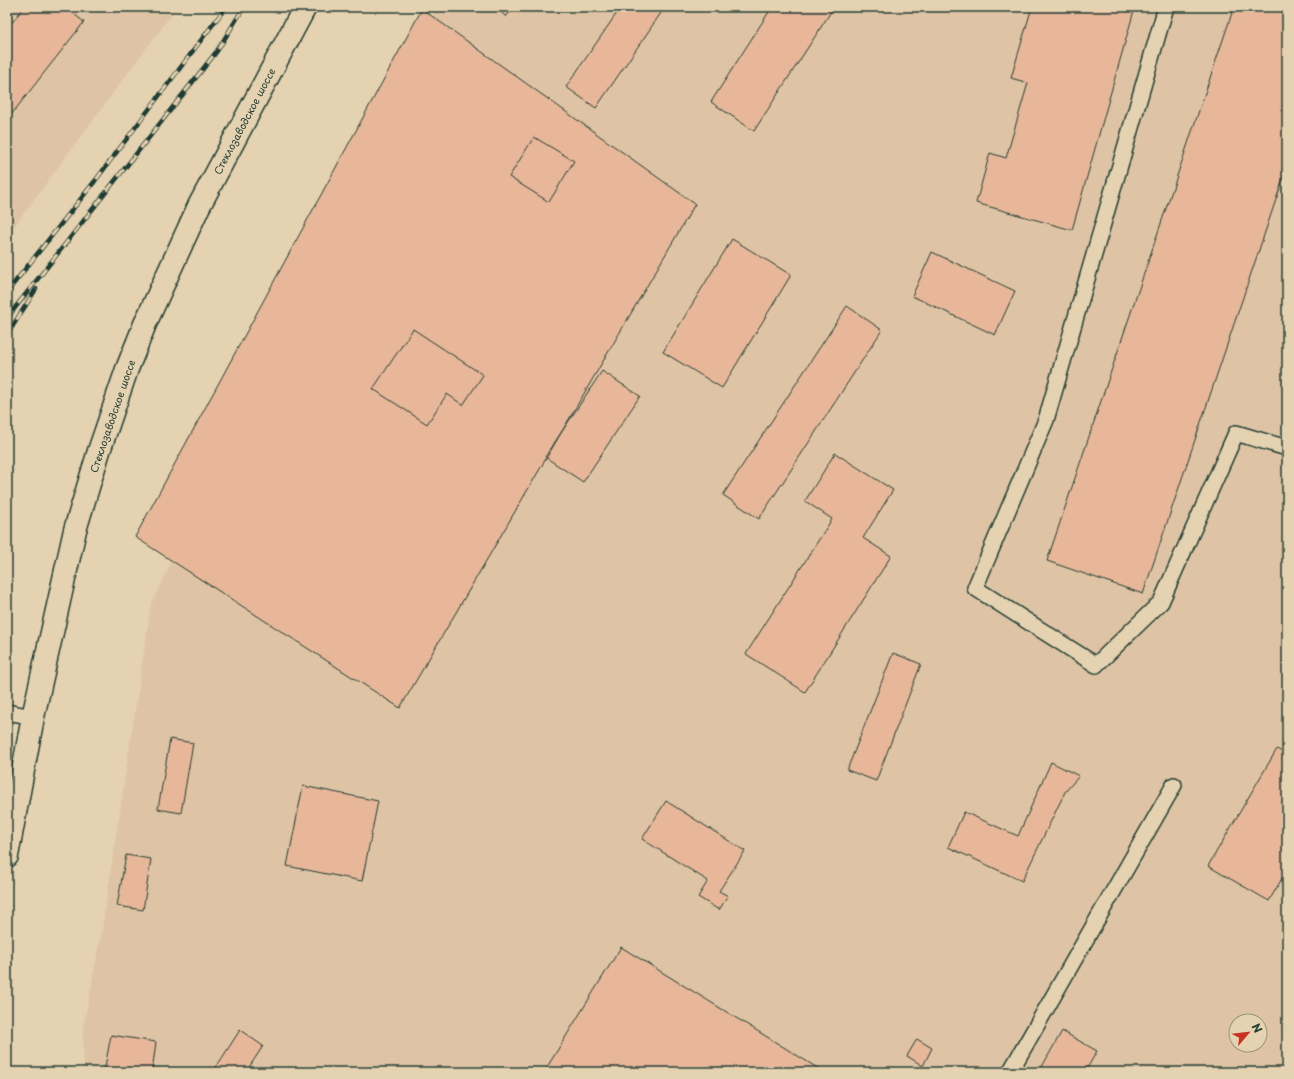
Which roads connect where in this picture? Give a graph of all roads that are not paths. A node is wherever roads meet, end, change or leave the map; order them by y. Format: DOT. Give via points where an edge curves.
graph roads {
  1 [pos="305,7"];
  2 [pos="1166,7"];
  3 [pos="1287,448"];
  4 [pos="7,712"];
  5 [pos="33,717"];
  6 [pos="1174,785"];
  7 [pos="7,856"];
  8 [pos="1010,1072"];
  1 -- 5 [label="main road, Стеклозаводское шоссе" via="199,206 140,337 75,530"];
  2 -- 3 [label="lane" via="1046,420 975,588 1096,665 1161,602 1236,433"];
  4 -- 5 [label="lane"];
  5 -- 7 [label="main road, Стеклозаводское шоссе"];
  6 -- 8 [label="lane"];
}
